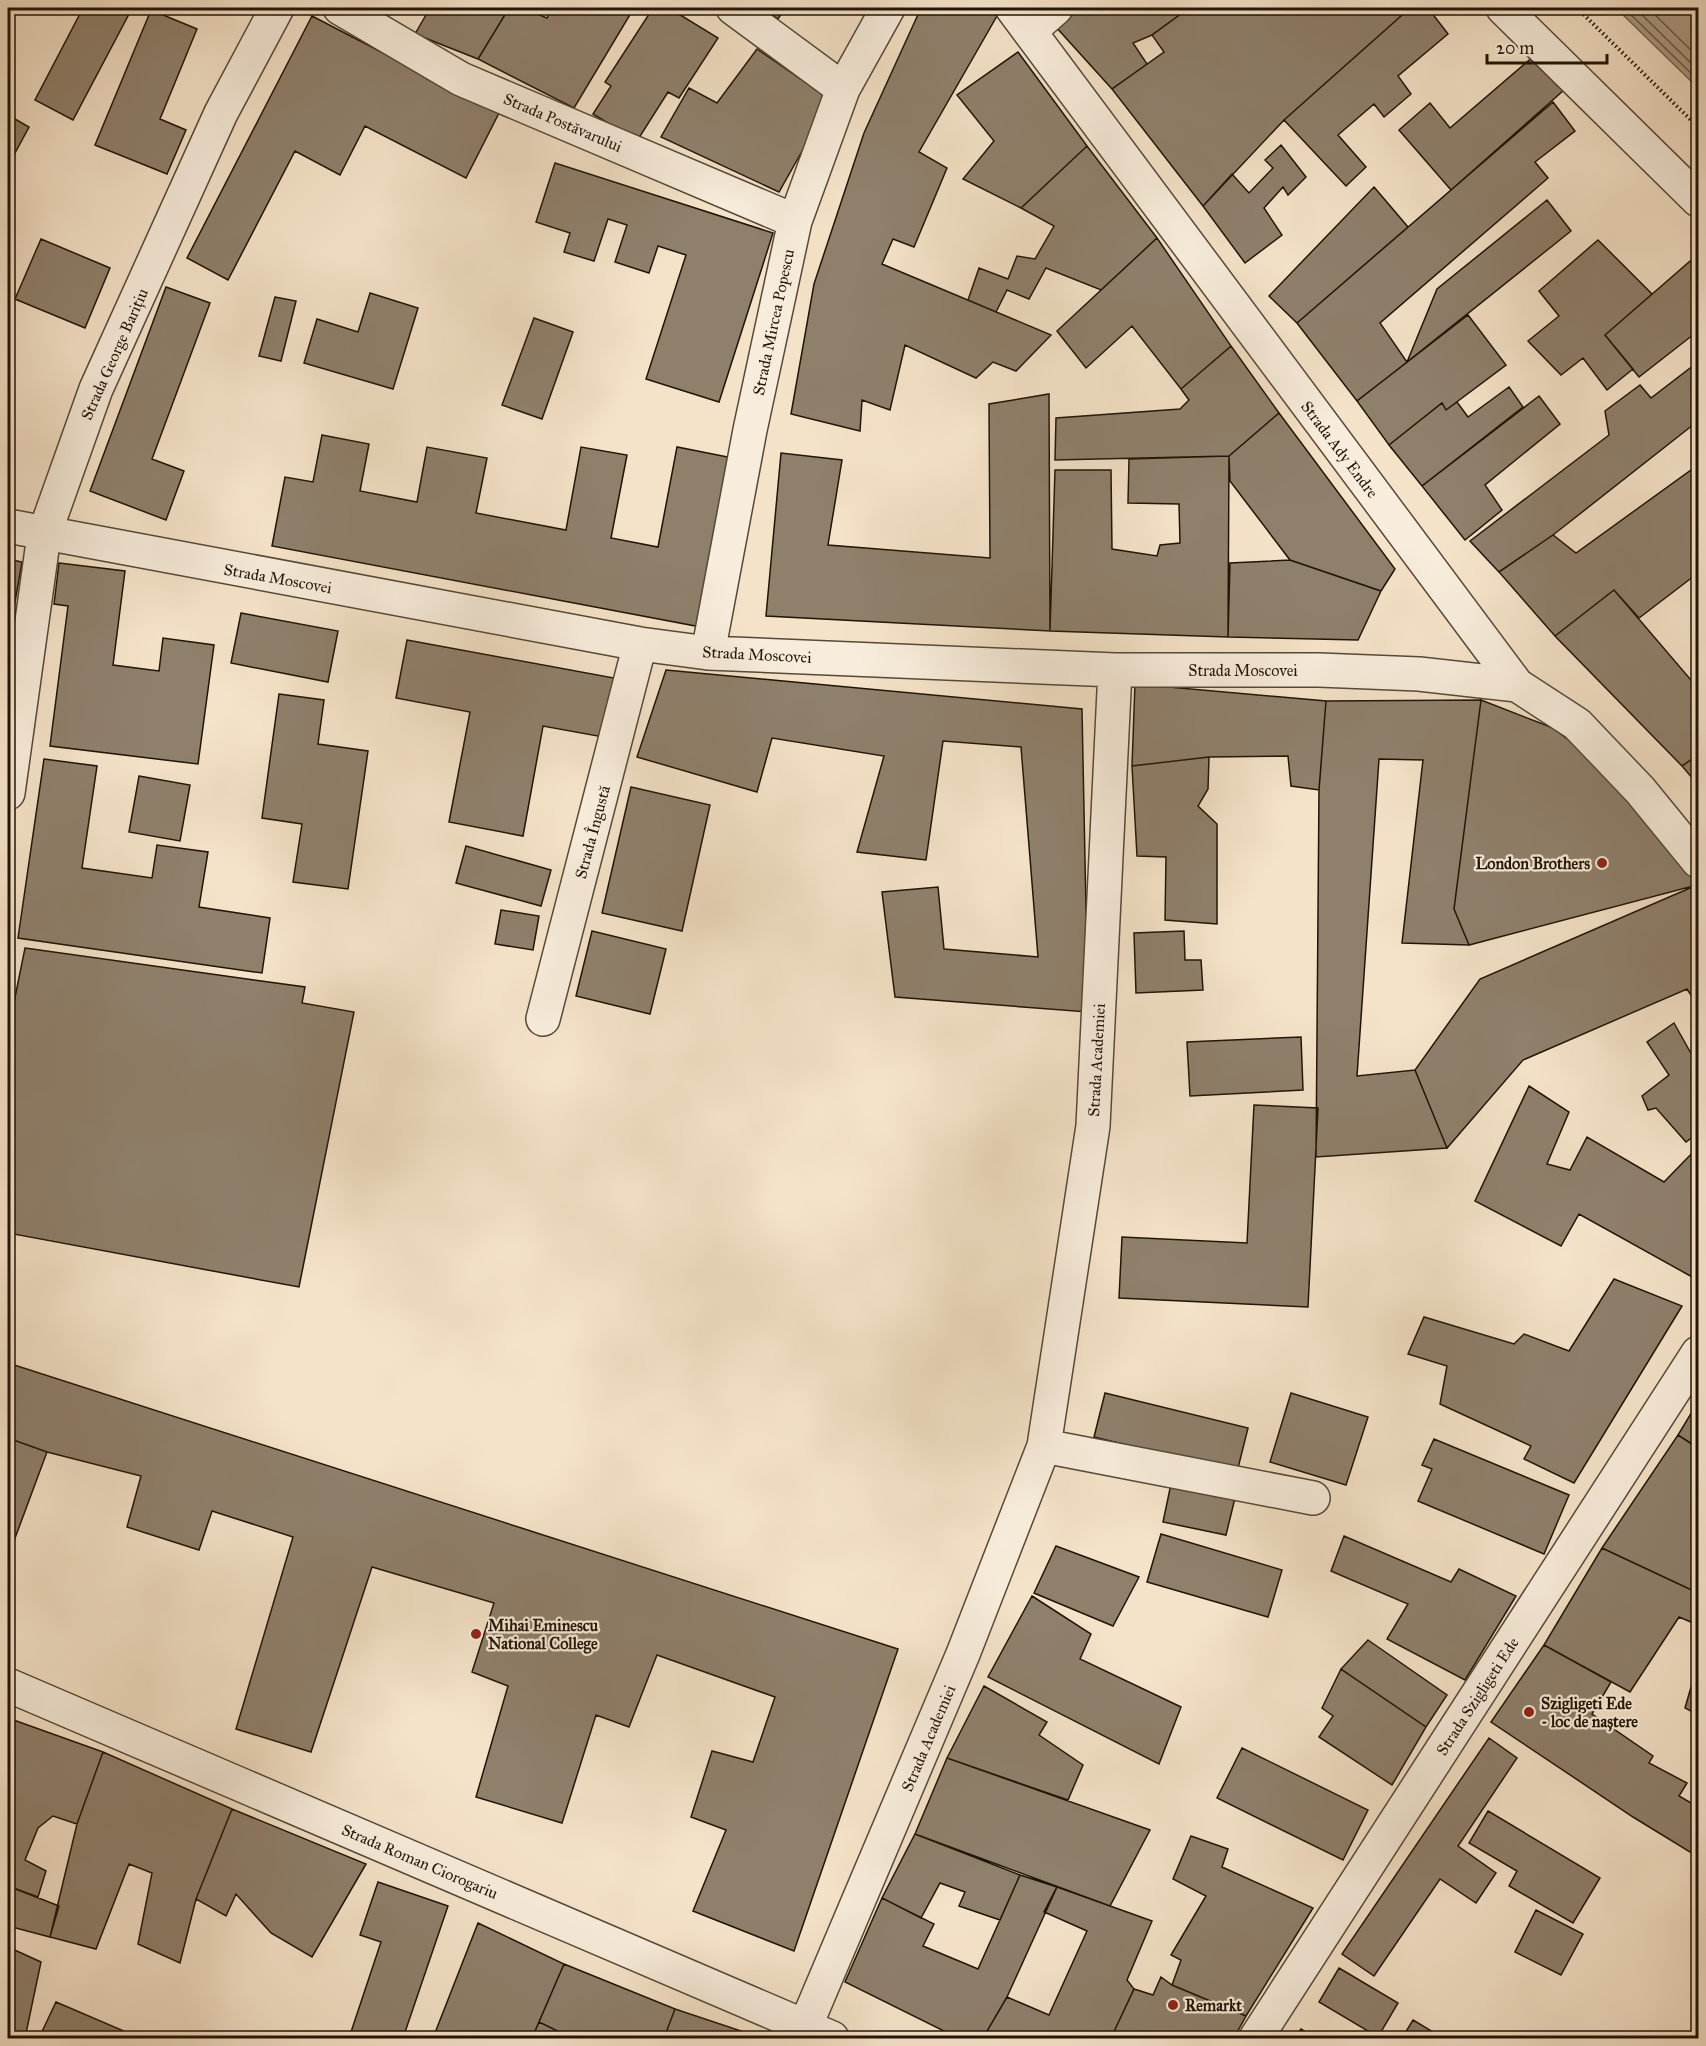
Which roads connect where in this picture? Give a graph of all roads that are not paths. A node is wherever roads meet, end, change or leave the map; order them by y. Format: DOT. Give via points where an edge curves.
graph roads {
  1 [pos="277,8"];
  2 [pos="340,8"];
  3 [pos="733,8"];
  4 [pos="888,8"];
  5 [pos="1056,8"];
  6 [pos="1503,8"];
  7 [pos="1021,19"];
  8 [pos="843,89"];
  9 [pos="1698,200"];
  10 [pos="795,221"];
  11 [pos="8,526"];
  12 [pos="44,535"];
  13 [pos="640,644"];
  14 [pos="708,653"];
  15 [pos="1115,670"];
  16 [pos="1517,686"];
  17 [pos="8,793"];
  18 [pos="1698,861"];
  19 [pos="543,1019"];
  20 [pos="1698,1353"];
  21 [pos="1044,1446"];
  22 [pos="1313,1498"];
  23 [pos="8,1684"];
  24 [pos="818,2033"];
  25 [pos="1256,2038"];
  1 -- 12 [label="street, Strada George Barițiu" via="221,113 96,388"];
  2 -- 10 [label="street, Strada Postăvarului" via="461,79"];
  3 -- 8 [label="street"];
  4 -- 8 [label="street, Strada Mircea Popescu"];
  5 -- 7 [label="street"];
  6 -- 9 [label="street"];
  7 -- 16 [label="street, Strada Ady Endre"];
  8 -- 10 [label="street, Strada Mircea Popescu"];
  10 -- 14 [label="street, Strada Mircea Popescu"];
  11 -- 12 [label="street, Strada Moscovei"];
  12 -- 13 [label="street, Strada Moscovei"];
  12 -- 17 [label="street, Strada George Barițiu"];
  13 -- 14 [label="street, Strada Moscovei"];
  13 -- 19 [label="street, Strada Îngustă"];
  14 -- 15 [label="street, Strada Moscovei"];
  15 -- 16 [label="street, Strada Moscovei" via="1374,672"];
  15 -- 21 [label="street, Strada Academiei" via="1093,1126"];
  16 -- 18 [label="street, Strada Ady Endre" via="1577,724 1640,790"];
  20 -- 25 [label="street, Strada Szigligeti Ede"];
  21 -- 22 [label="street"];
  21 -- 24 [label="street, Strada Academiei"];
  23 -- 24 [label="street, Strada Roman Ciorogariu"];
}
